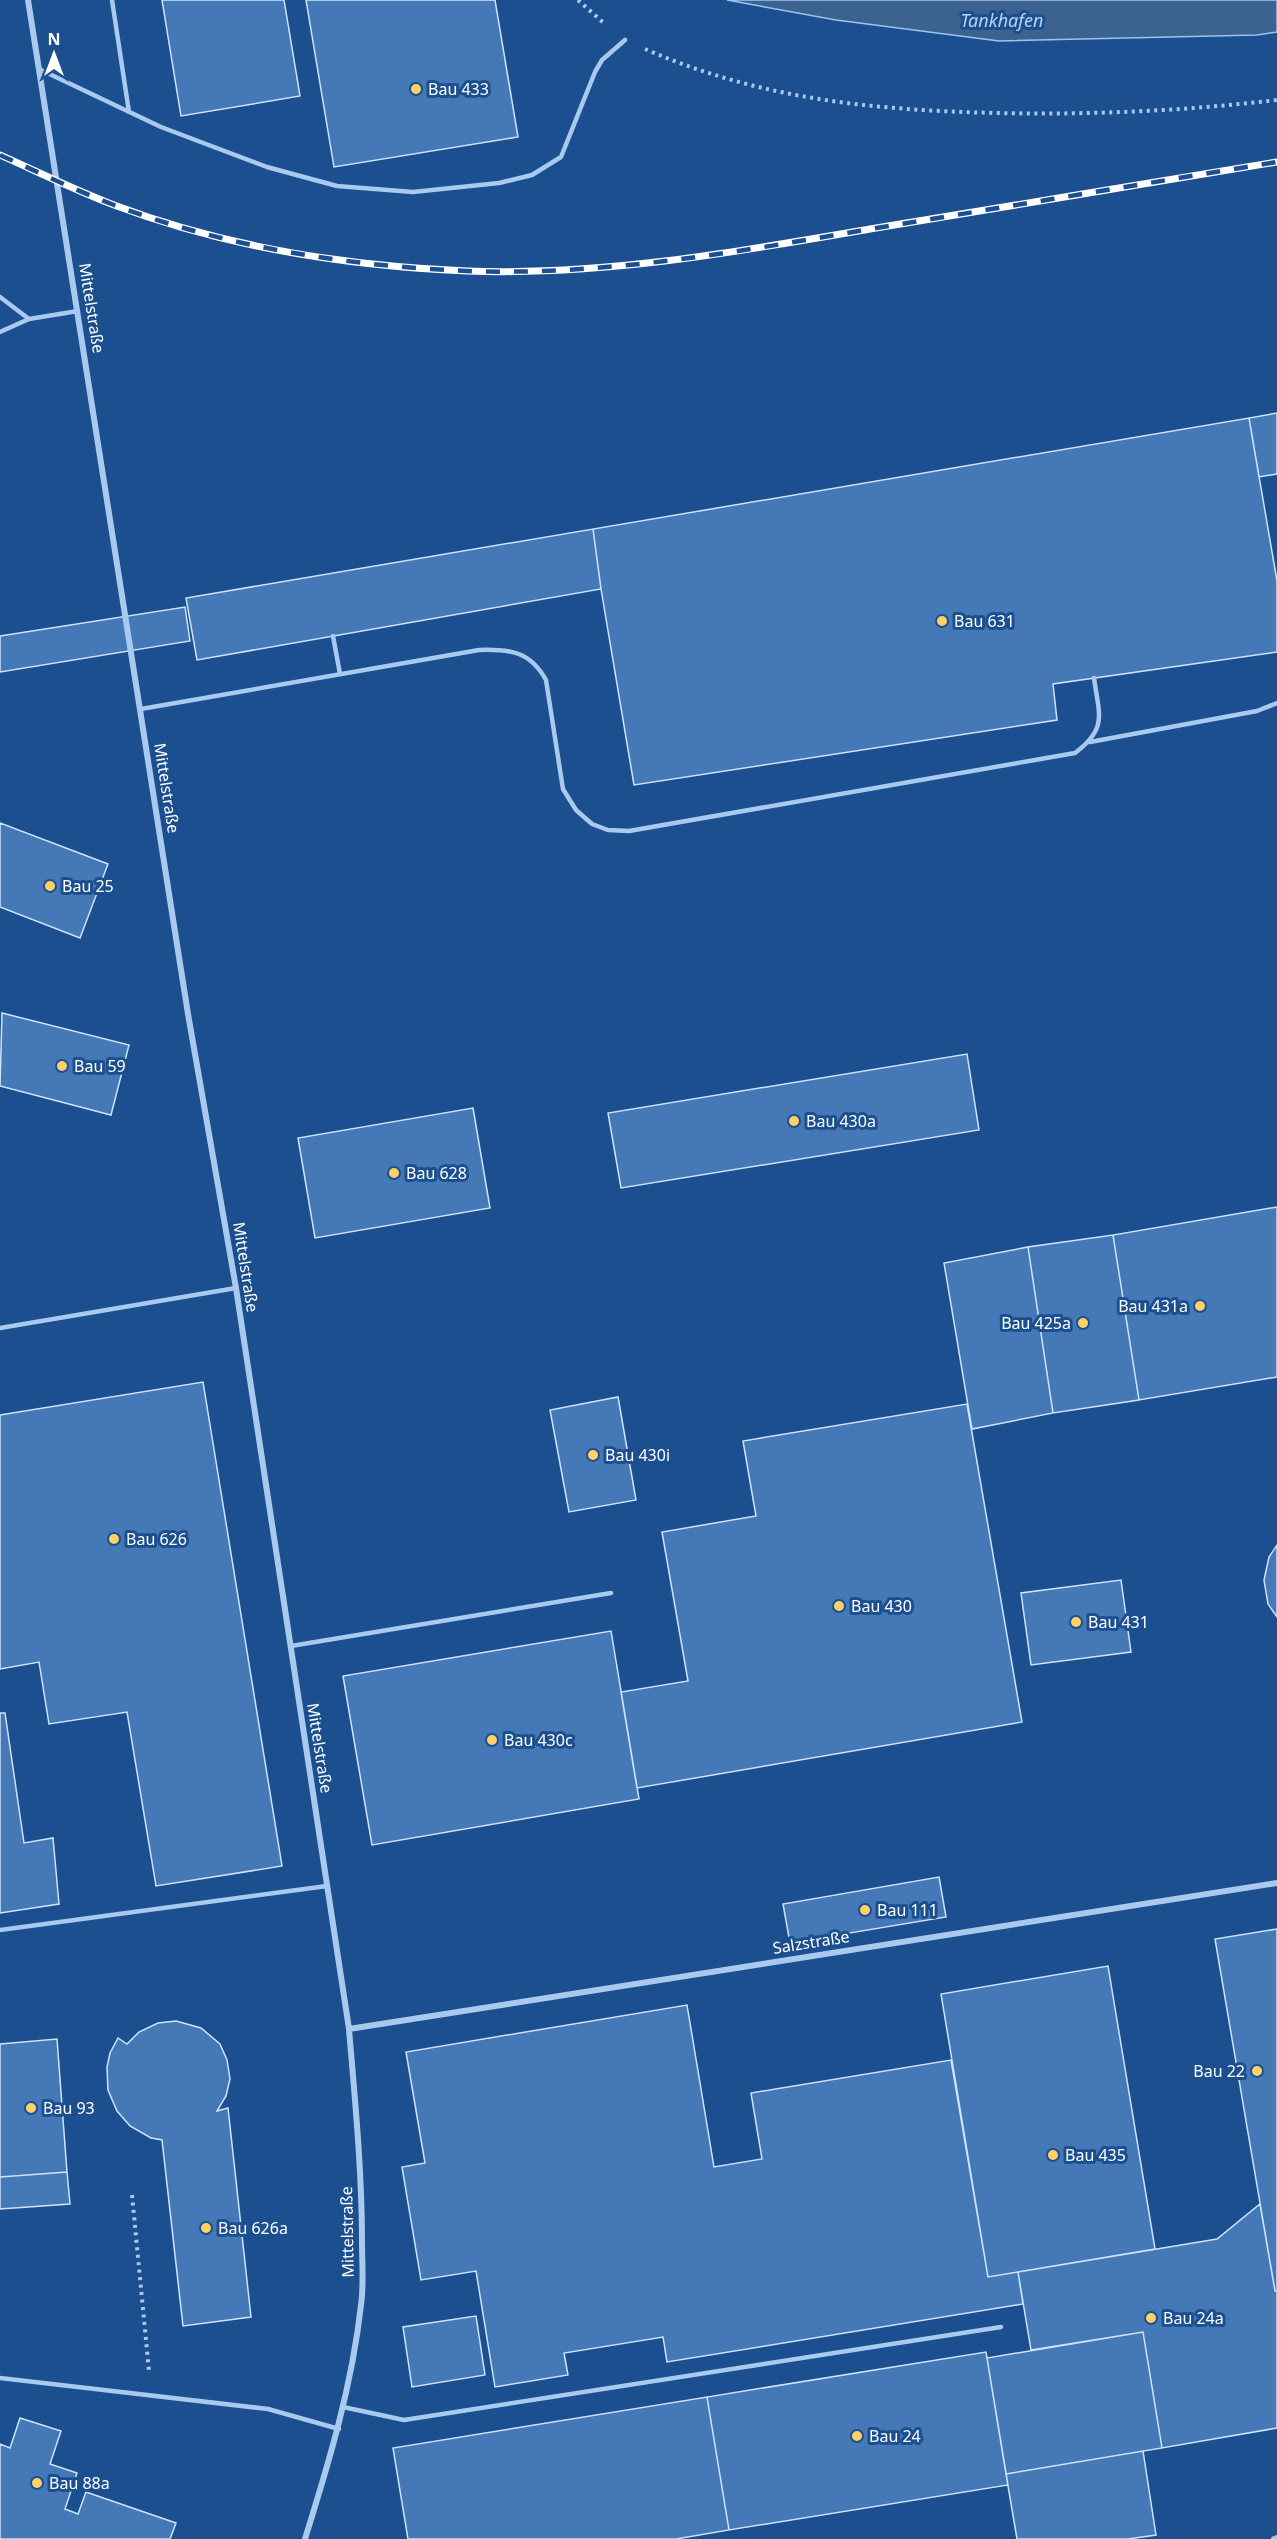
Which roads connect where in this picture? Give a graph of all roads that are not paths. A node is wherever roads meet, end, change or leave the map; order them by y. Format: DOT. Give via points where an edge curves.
graph roads {
  1 [pos="28,0"];
  2 [pos="112,0"];
  3 [pos="625,40"];
  4 [pos="39,69"];
  5 [pos="129,111"];
  6 [pos="0,297"];
  7 [pos="79,311"];
  8 [pos="29,320"];
  9 [pos="0,332"];
  10 [pos="333,636"];
  11 [pos="340,674"];
  12 [pos="1094,678"];
  13 [pos="1277,703"];
  14 [pos="141,709"];
  15 [pos="1090,742"];
  16 [pos="236,1288"];
  17 [pos="0,1328"];
  18 [pos="611,1593"];
  19 [pos="291,1646"];
  20 [pos="1277,1882"];
  21 [pos="327,1886"];
  22 [pos="0,1930"];
  23 [pos="349,2029"];
  24 [pos="1001,2327"];
  25 [pos="0,2378"];
  26 [pos="343,2407"];
  27 [pos="339,2429"];
  28 [pos="305,2539"];
  1 -- 4 [label="street, Mittelstraße"];
  2 -- 5 [label="lane"];
  3 -- 5 [label="lane" via="602,60 595,72 561,157 532,175 499,183 413,192 338,186 267,167"];
  4 -- 5 [label="lane"];
  4 -- 7 [label="street, Mittelstraße"];
  6 -- 8 [label="lane"];
  7 -- 8 [label="lane"];
  7 -- 14 [label="street, Mittelstraße"];
  8 -- 9 [label="lane"];
  10 -- 11 [label="lane"];
  11 -- 14 [label="lane"];
  11 -- 15 [label="lane" via="479,650 503,649 523,655 539,667 546,680 563,789 576,810 592,824 608,830 629,831 1075,753"];
  12 -- 15 [label="lane" via="1099,719 1098,730"];
  13 -- 15 [label="lane" via="1257,711"];
  14 -- 16 [label="street, Mittelstraße" via="188,1014"];
  16 -- 17 [label="lane"];
  16 -- 19 [label="street, Mittelstraße"];
  18 -- 19 [label="lane"];
  19 -- 21 [label="street, Mittelstraße"];
  20 -- 23 [label="street, Salzstraße"];
  21 -- 22 [label="lane"];
  21 -- 23 [label="street, Mittelstraße"];
  23 -- 26 [label="street, Mittelstraße" via="361,2207 362,2303"];
  24 -- 26 [label="lane" via="404,2420"];
  25 -- 27 [label="lane" via="268,2409"];
  26 -- 27 [label="street, Mittelstraße"];
  27 -- 28 [label="street, Mittelstraße"];
}
